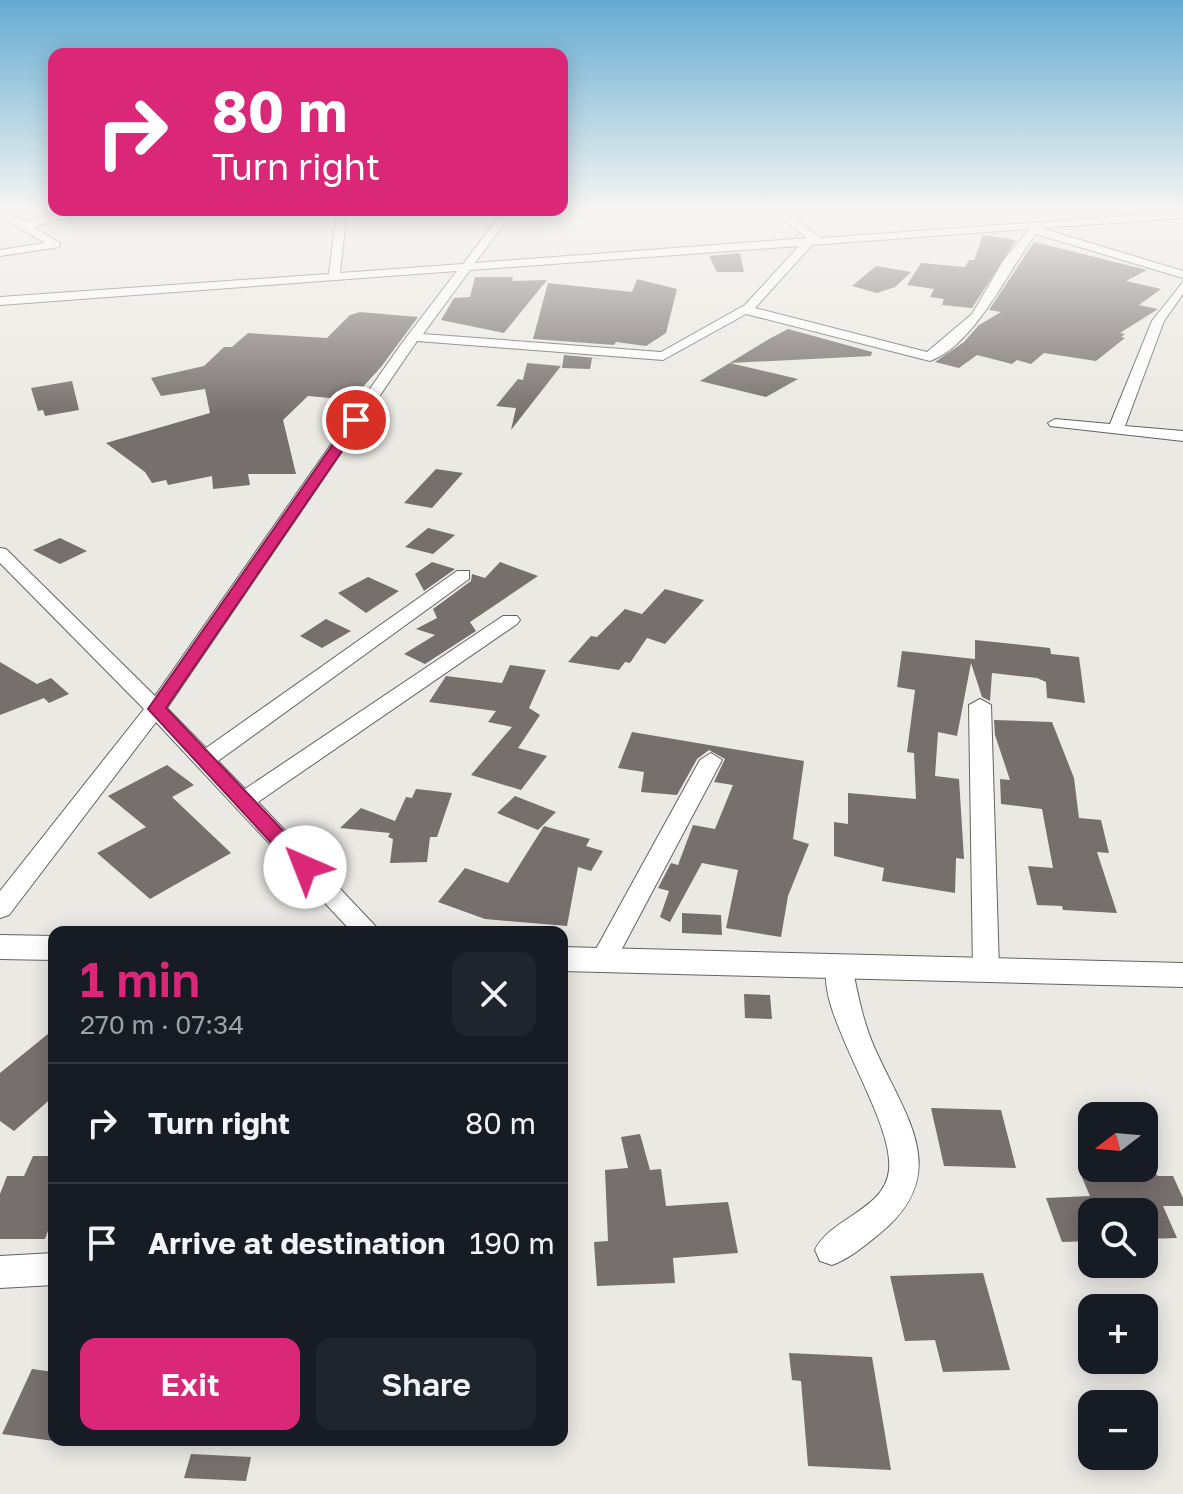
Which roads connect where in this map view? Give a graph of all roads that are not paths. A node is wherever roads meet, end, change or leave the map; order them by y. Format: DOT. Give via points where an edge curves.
graph roads {
  1 [pos="324,278"];
  2 [pos="457,278"];
  3 [pos="777,278"];
  4 [pos="999,278"];
  5 [pos="1183,286"];
  6 [pos="0,301"];
  7 [pos="747,308"];
  8 [pos="414,337"];
  9 [pos="1055,423"];
  10 [pos="1116,429"];
  11 [pos="1183,436"];
  12 [pos="3,561"];
  13 [pos="463,575"];
  14 [pos="510,620"];
  15 [pos="980,705"];
  16 [pos="156,709"];
  17 [pos="204,760"];
  18 [pos="711,760"];
  19 [pos="243,801"];
  20 [pos="0,909"];
  21 [pos="362,926"];
  22 [pos="0,947"];
  23 [pos="48,948"];
  24 [pos="568,959"];
  25 [pos="603,960"];
  26 [pos="839,966"];
  27 [pos="986,970"];
  28 [pos="1183,975"];
  29 [pos="832,1250"];
  30 [pos="48,1269"];
  31 [pos="0,1272"];
  1 -- 6 [label="street"];
  2 -- 8 [label="street"];
  3 -- 7 [label="street"];
  4 -- 7 [label="street" via="977,316 930,357"];
  5 -- 10 [label="street" via="1158,321"];
  7 -- 8 [label="street" via="663,356"];
  8 -- 16 [label="street"];
  9 -- 10 [label="street"];
  10 -- 11 [label="street"];
  12 -- 16 [label="street"];
  13 -- 17 [label="street"];
  14 -- 19 [label="street"];
  15 -- 27 [label="street"];
  16 -- 17 [label="street"];
  16 -- 20 [label="street"];
  17 -- 19 [label="street"];
  18 -- 25 [label="street"];
  19 -- 21 [label="street"];
  22 -- 23 [label="street"];
  24 -- 25 [label="street"];
  25 -- 26 [label="street"];
  26 -- 27 [label="street"];
  26 -- 29 [label="street" via="855,1036 887,1104 904,1159 900,1188"];
  27 -- 28 [label="street"];
  30 -- 31 [label="street"];
}
